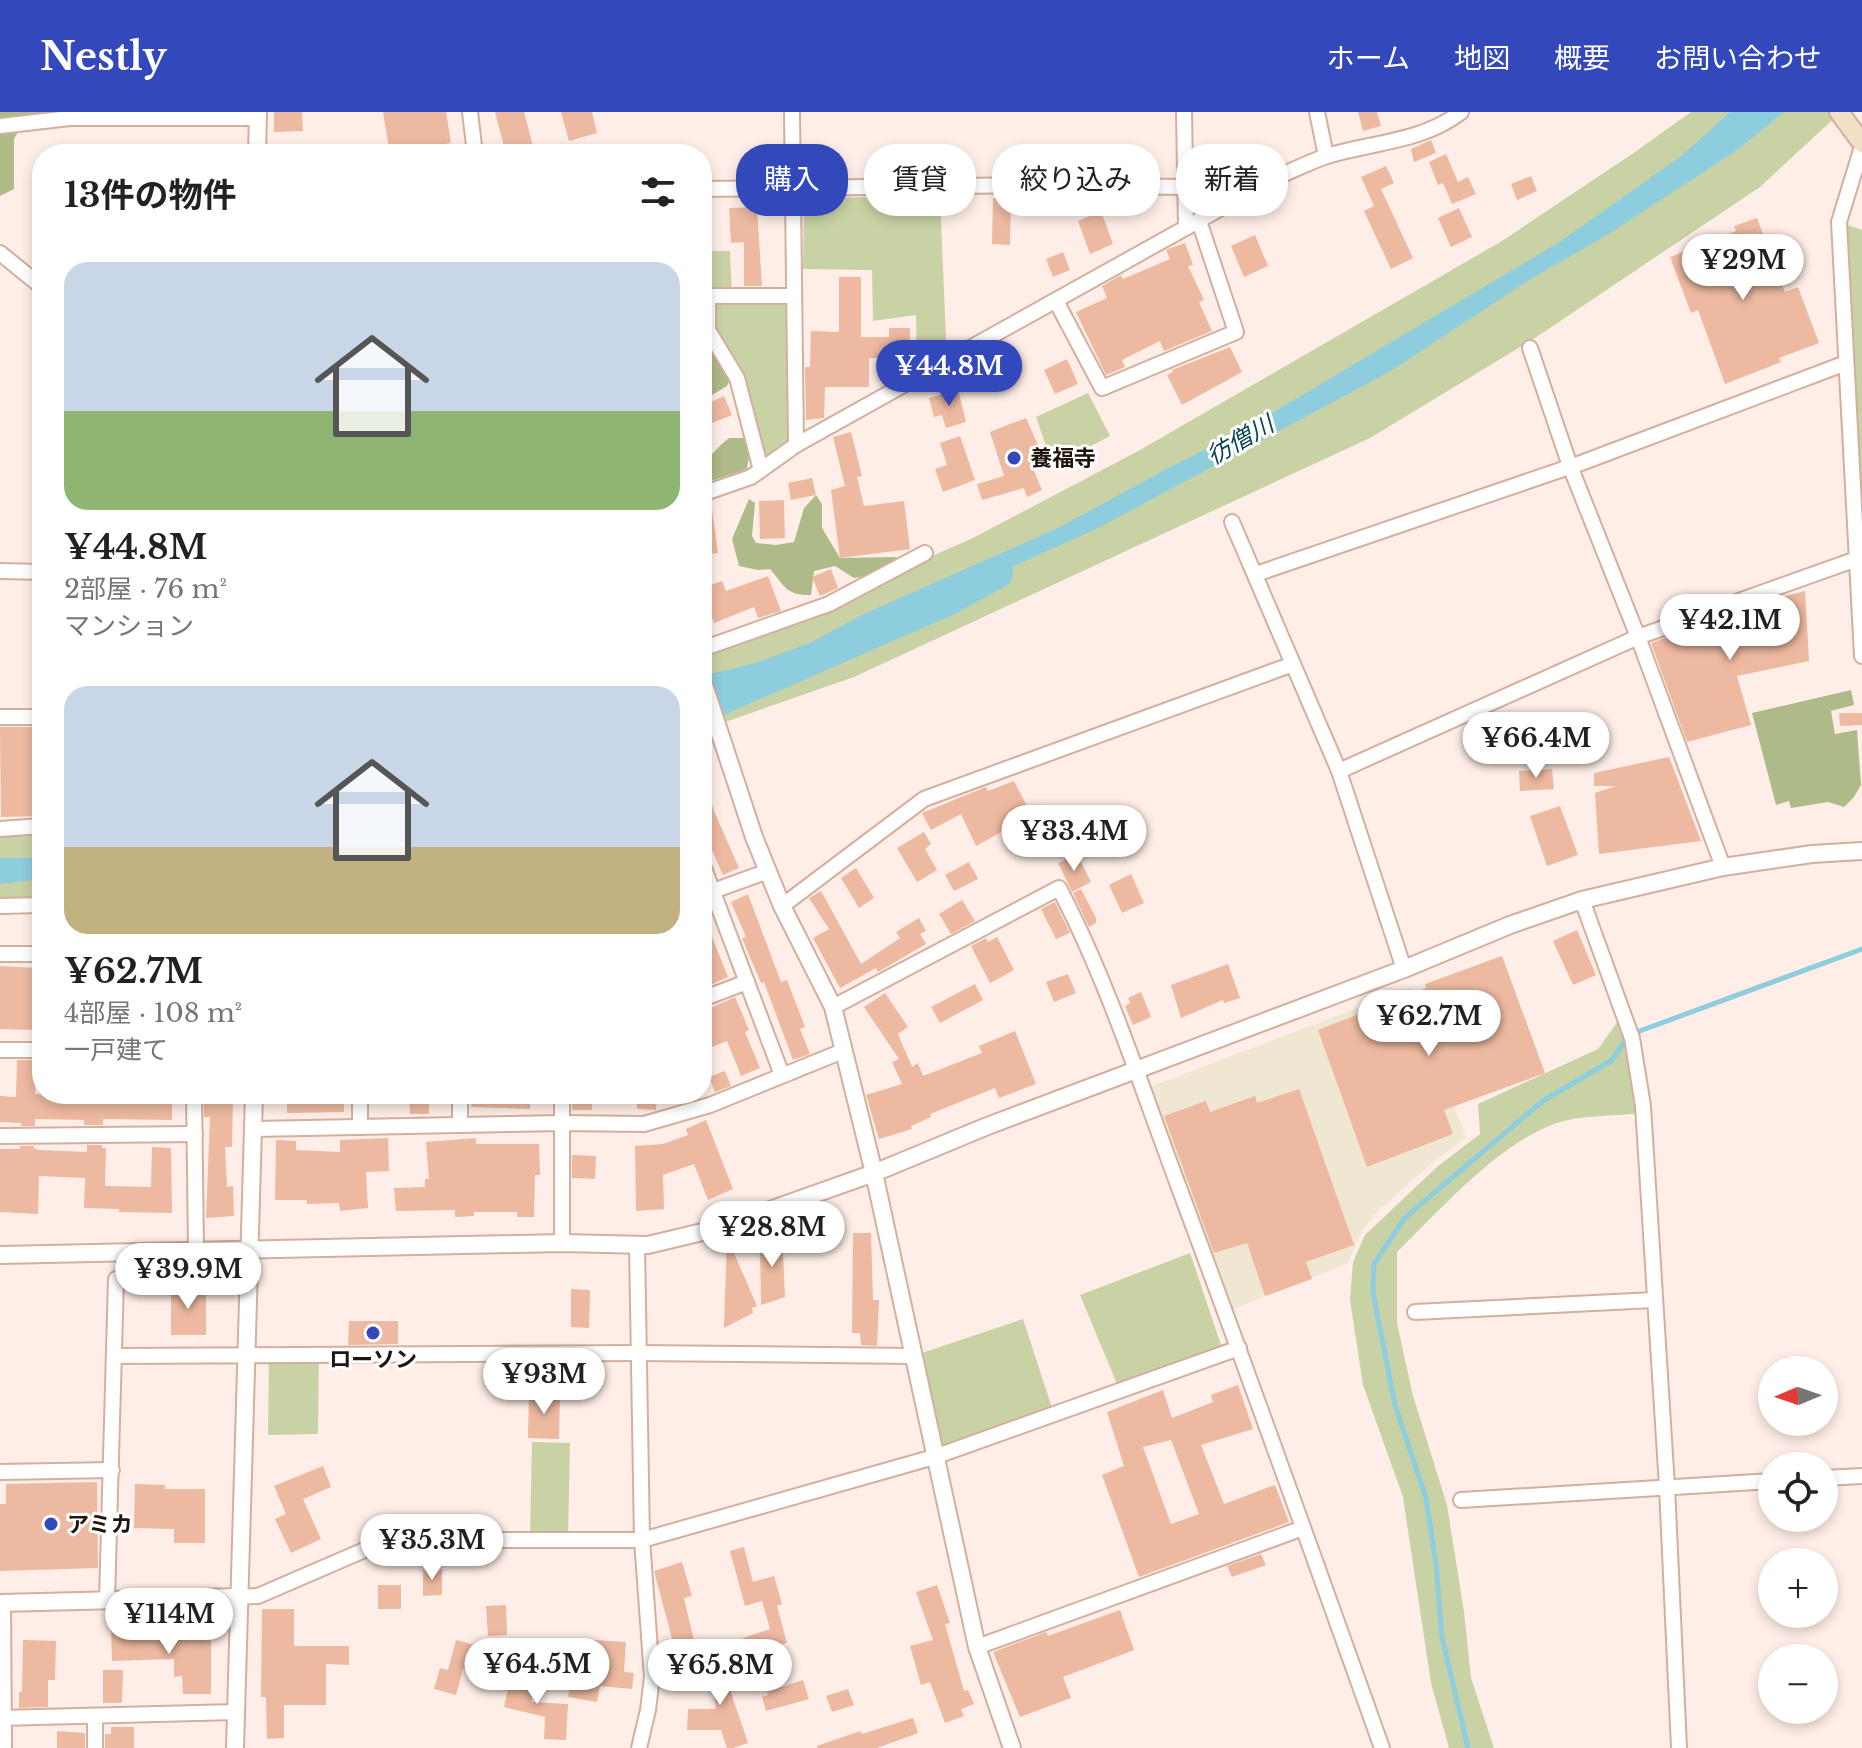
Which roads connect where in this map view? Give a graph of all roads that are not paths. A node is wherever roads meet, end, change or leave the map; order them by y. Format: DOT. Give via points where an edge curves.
graph roads {
  1 [pos="470,112"];
  2 [pos="792,112"];
  3 [pos="1184,112"];
  4 [pos="1317,112"];
  5 [pos="1461,112"];
  6 [pos="1839,112"];
  7 [pos="258,115"];
  8 [pos="0,126"];
  9 [pos="257,144"];
  10 [pos="474,144"];
  11 [pos="792,144"];
  12 [pos="1184,144"];
  13 [pos="1862,145"];
  14 [pos="1326,156"];
  15 [pos="848,187"];
  16 [pos="1176,187"];
  17 [pos="736,188"];
  18 [pos="712,189"];
  19 [pos="793,216"];
  20 [pos="1190,216"];
  21 [pos="1192,225"];
  22 [pos="0,253"];
  23 [pos="32,279"];
  24 [pos="712,296"];
  25 [pos="794,296"];
  26 [pos="1056,301"];
  27 [pos="712,337"];
  28 [pos="1530,348"];
  29 [pos="1846,363"];
  30 [pos="796,445"];
  31 [pos="1570,466"];
  32 [pos="761,470"];
  33 [pos="712,491"];
  34 [pos="1232,522"];
  35 [pos="925,553"];
  36 [pos="1859,558"];
  37 [pos="0,571"];
  38 [pos="32,572"];
  39 [pos="1256,574"];
  40 [pos="1638,637"];
  41 [pos="712,645"];
  42 [pos="1862,656"];
  43 [pos="1293,664"];
  44 [pos="712,708"];
  45 [pos="0,717"];
  46 [pos="32,717"];
  47 [pos="1339,771"];
  48 [pos="32,827"];
  49 [pos="0,829"];
  50 [pos="1862,851"];
  51 [pos="1723,867"];
  52 [pos="768,871"];
  53 [pos="712,891"];
  54 [pos="1582,900"];
  55 [pos="712,904"];
  56 [pos="32,905"];
  57 [pos="0,906"];
  58 [pos="782,906"];
  59 [pos="0,954"];
  60 [pos="32,954"];
  61 [pos="1404,969"];
  62 [pos="747,982"];
  63 [pos="712,995"];
  64 [pos="833,1007"];
  65 [pos="0,1050"];
  66 [pos="32,1050"];
  67 [pos="843,1051"];
  68 [pos="1135,1071"];
  69 [pos="782,1075"];
  70 [pos="194,1104"];
  71 [pos="254,1104"];
  72 [pos="360,1104"];
  73 [pos="460,1104"];
  74 [pos="562,1104"];
  75 [pos="562,1123"];
  76 [pos="460,1125"];
  77 [pos="360,1127"];
  78 [pos="254,1129"];
  79 [pos="195,1134"];
  80 [pos="0,1136"];
  81 [pos="874,1173"];
  82 [pos="562,1243"];
  83 [pos="637,1245"];
  84 [pos="251,1250"];
  85 [pos="196,1251"];
  86 [pos="0,1255"];
  87 [pos="116,1279"];
  88 [pos="1654,1300"];
  89 [pos="1415,1312"];
  90 [pos="1239,1348"];
  91 [pos="638,1353"];
  92 [pos="247,1354"];
  93 [pos="114,1356"];
  94 [pos="913,1356"];
  95 [pos="934,1457"];
  96 [pos="112,1470"];
  97 [pos="0,1472"];
  98 [pos="1862,1476"];
  99 [pos="1838,1477"];
  100 [pos="1758,1482"];
  101 [pos="1667,1487"];
  102 [pos="1461,1500"];
  103 [pos="1303,1528"];
  104 [pos="642,1540"];
  105 [pos="238,1597"];
  106 [pos="107,1600"];
  107 [pos="2,1602"];
  108 [pos="977,1647"];
  109 [pos="236,1712"];
  110 [pos="95,1716"];
  111 [pos="2,1718"];
  112 [pos="4,1748"];
  113 [pos="95,1748"];
  114 [pos="235,1748"];
  115 [pos="639,1748"];
  116 [pos="1012,1748"];
  117 [pos="1382,1748"];
  118 [pos="1679,1748"];
  1 -- 10 [label="street"];
  2 -- 11 [label="street"];
  3 -- 12 [label="street"];
  4 -- 14 [label="street"];
  5 -- 14 [label="street" via="1421,134"];
  6 -- 13 [label="main road"];
  7 -- 8 [label="street" via="55,118"];
  7 -- 9 [label="street"];
  13 -- 29 [label="street" via="1839,222"];
  14 -- 21 [label="street"];
  15 -- 16 [label="street"];
  17 -- 18 [label="street"];
  19 -- 25 [label="street"];
  20 -- 21 [label="street"];
  21 -- 26 [label="street"];
  21 -- 26 [label="street" via="1236,332 1102,388"];
  22 -- 23 [label="street"];
  24 -- 25 [label="street"];
  25 -- 30 [label="street"];
  26 -- 30 [label="street"];
  27 -- 32 [label="street" via="737,378"];
  28 -- 31 [label="street"];
  29 -- 31 [label="street"];
  29 -- 36 [label="street"];
  30 -- 32 [label="street"];
  31 -- 39 [label="street"];
  31 -- 40 [label="street"];
  32 -- 33 [label="street"];
  34 -- 39 [label="street"];
  35 -- 41 [label="street" via="829,604"];
  36 -- 40 [label="street"];
  36 -- 42 [label="street"];
  37 -- 38 [label="street"];
  39 -- 43 [label="street"];
  40 -- 47 [label="street"];
  40 -- 51 [label="street"];
  43 -- 47 [label="street"];
  43 -- 58 [label="street" via="924,799"];
  44 -- 52 [label="street"];
  45 -- 46 [label="street"];
  47 -- 61 [label="street"];
  48 -- 49 [label="street"];
  50 -- 51 [label="street"];
  51 -- 54 [label="street"];
  52 -- 53 [label="street"];
  52 -- 58 [label="street"];
  54 -- 61 [label="street"];
  54 -- 88 [label="street" via="1632,1038 1643,1106"];
  55 -- 62 [label="street"];
  56 -- 57 [label="street"];
  58 -- 64 [label="street"];
  59 -- 60 [label="street"];
  61 -- 68 [label="street"];
  62 -- 63 [label="street"];
  62 -- 69 [label="street"];
  64 -- 67 [label="street"];
  64 -- 68 [label="street" via="1059,888 1085,938"];
  65 -- 66 [label="street"];
  67 -- 69 [label="street"];
  67 -- 81 [label="street"];
  68 -- 81 [label="street"];
  68 -- 90 [label="street"];
  69 -- 75 [label="street" via="710,1105 644,1124"];
  70 -- 79 [label="street"];
  71 -- 78 [label="street"];
  72 -- 77 [label="street"];
  73 -- 76 [label="street"];
  74 -- 75 [label="street"];
  75 -- 76 [label="street"];
  75 -- 82 [label="street"];
  76 -- 77 [label="street"];
  77 -- 78 [label="street"];
  78 -- 84 [label="street"];
  79 -- 80 [label="street"];
  79 -- 85 [label="street"];
  81 -- 83 [label="street" via="719,1228"];
  81 -- 94 [label="street"];
  82 -- 83 [label="street"];
  82 -- 84 [label="street"];
  83 -- 91 [label="street"];
  84 -- 85 [label="street"];
  84 -- 92 [label="street"];
  85 -- 86 [label="street"];
  87 -- 93 [label="street"];
  88 -- 89 [label="street"];
  88 -- 101 [label="street"];
  90 -- 95 [label="street"];
  90 -- 103 [label="street"];
  91 -- 92 [label="street"];
  91 -- 94 [label="street"];
  91 -- 104 [label="street"];
  92 -- 93 [label="street"];
  92 -- 105 [label="street"];
  93 -- 96 [label="street"];
  94 -- 95 [label="street"];
  95 -- 104 [label="street"];
  95 -- 108 [label="street"];
  96 -- 97 [label="street"];
  96 -- 106 [label="street"];
  98 -- 99 [label="street"];
  100 -- 101 [label="street"];
  101 -- 102 [label="street"];
  101 -- 118 [label="street"];
  103 -- 108 [label="street"];
  103 -- 117 [label="street"];
  104 -- 105 [label="street" via="402,1540 376,1545 258,1596"];
  104 -- 115 [label="street" via="652,1677"];
  105 -- 106 [label="street"];
  105 -- 109 [label="street"];
  106 -- 107 [label="street"];
  107 -- 111 [label="street"];
  108 -- 116 [label="street"];
  109 -- 110 [label="street"];
  109 -- 114 [label="street"];
  110 -- 111 [label="street"];
  110 -- 113 [label="street"];
  111 -- 112 [label="street"];
}
